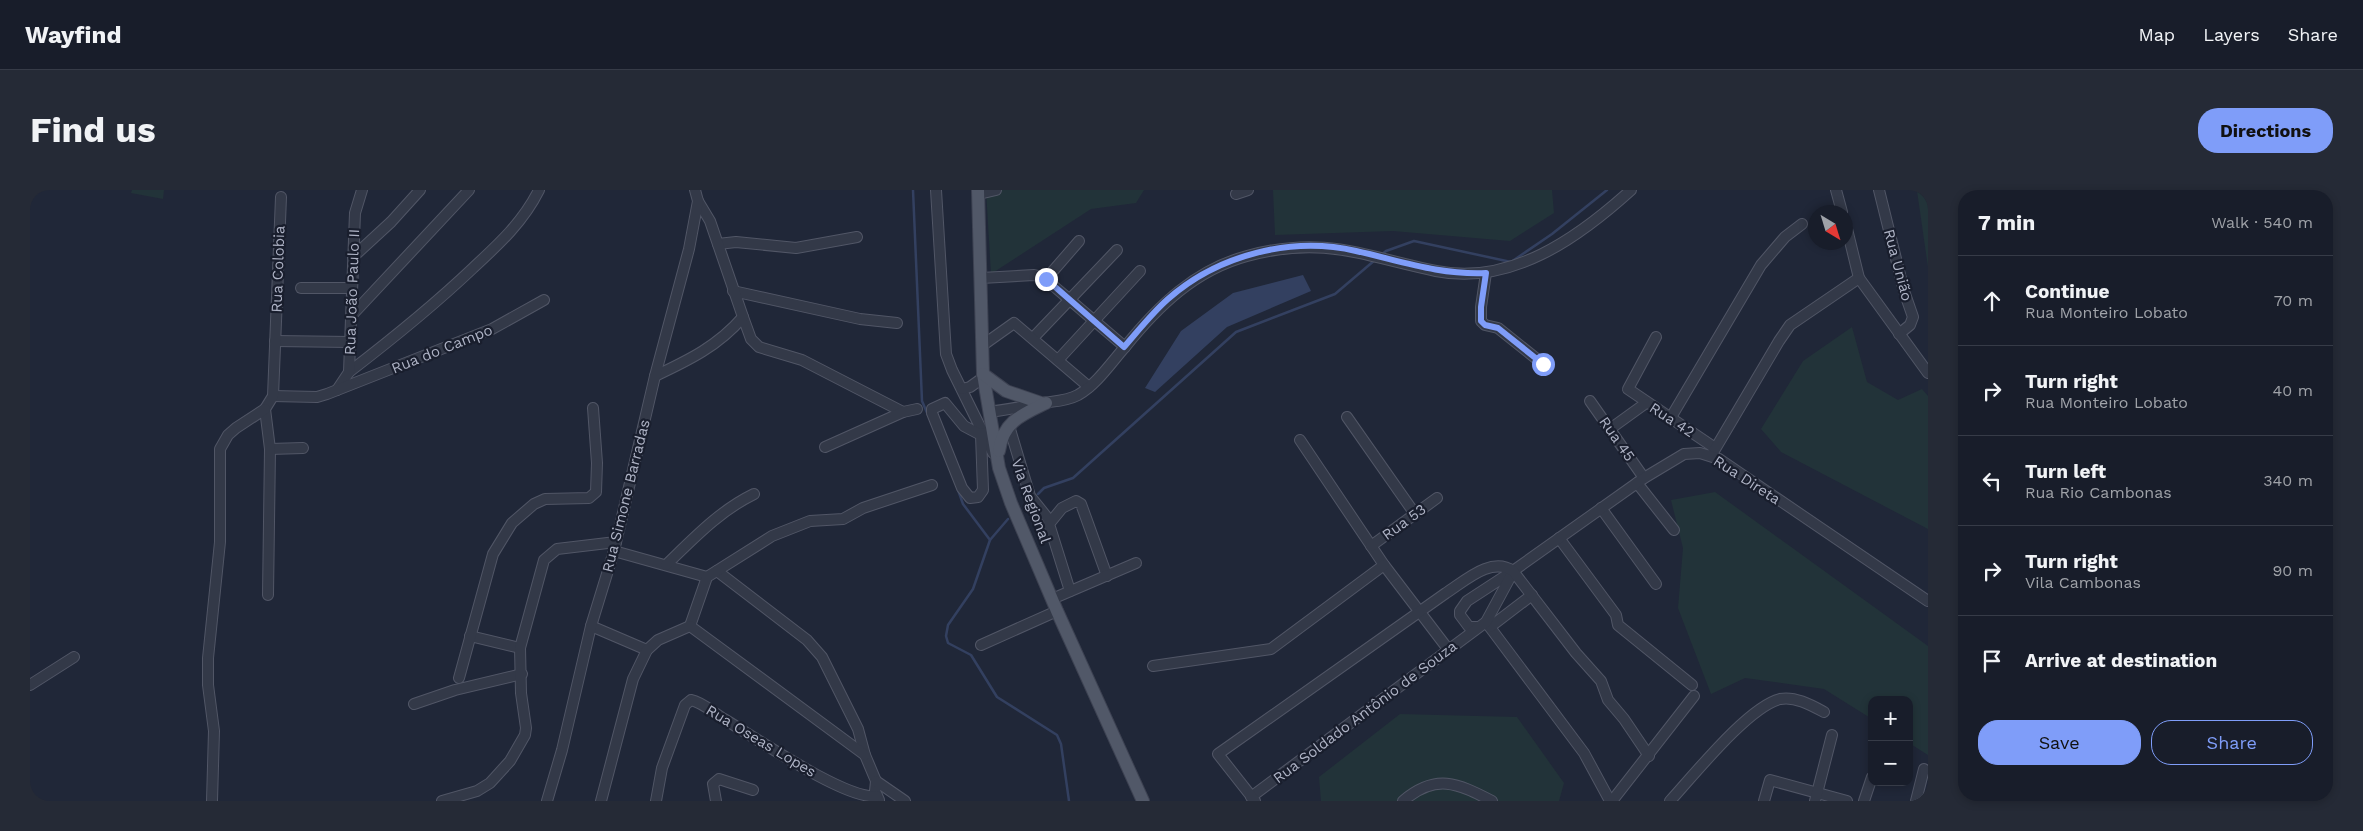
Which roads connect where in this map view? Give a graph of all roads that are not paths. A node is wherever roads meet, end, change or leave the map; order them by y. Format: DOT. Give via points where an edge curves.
graph roads {
  1 [pos="362,190"];
  2 [pos="420,190"];
  3 [pos="469,190"];
  4 [pos="540,190"];
  5 [pos="695,190"];
  6 [pos="936,190"];
  7 [pos="996,190"];
  8 [pos="1248,190"];
  9 [pos="1631,190"];
  10 [pos="1836,190"];
  11 [pos="1880,190"];
  12 [pos="978,192"];
  13 [pos="1236,194"];
  14 [pos="281,197"];
  15 [pos="698,201"];
  16 [pos="1840,205"];
  17 [pos="1802,224"];
  18 [pos="857,237"];
  19 [pos="1080,241"];
  20 [pos="718,244"];
  21 [pos="1117,250"];
  22 [pos="1852,250"];
  23 [pos="353,256"];
  24 [pos="1140,271"];
  25 [pos="1486,273"];
  26 [pos="981,278"];
  27 [pos="1045,278"];
  28 [pos="1859,278"];
  29 [pos="301,288"];
  30 [pos="352,288"];
  31 [pos="733,291"];
  32 [pos="544,300"];
  33 [pos="1070,300"];
  34 [pos="352,315"];
  35 [pos="743,317"];
  36 [pos="1094,321"];
  37 [pos="897,323"];
  38 [pos="1899,334"];
  39 [pos="1656,337"];
  40 [pos="1033,338"];
  41 [pos="275,341"];
  42 [pos="350,342"];
  43 [pos="983,345"];
  44 [pos="1124,347"];
  45 [pos="1058,360"];
  46 [pos="1543,364"];
  47 [pos="349,372"];
  48 [pos="1928,373"];
  49 [pos="655,376"];
  50 [pos="984,376"];
  51 [pos="1089,387"];
  52 [pos="962,389"];
  53 [pos="336,391"];
  54 [pos="272,396"];
  55 [pos="1590,401"];
  56 [pos="1646,403"];
  57 [pos="1039,404"];
  58 [pos="593,408"];
  59 [pos="265,409"];
  60 [pos="917,409"];
  61 [pos="988,409"];
  62 [pos="903,412"];
  63 [pos="1347,417"];
  64 [pos="1670,419"];
  65 [pos="1009,426"];
  66 [pos="1610,429"];
  67 [pos="983,434"];
  68 [pos="1300,440"];
  69 [pos="825,447"];
  70 [pos="304,448"];
  71 [pos="270,449"];
  72 [pos="1713,452"];
  73 [pos="999,465"];
  74 [pos="1640,480"];
  75 [pos="932,485"];
  76 [pos="754,494"];
  77 [pos="1437,498"];
  78 [pos="1601,508"];
  79 [pos="1415,514"];
  80 [pos="1050,520"];
  81 [pos="1674,530"];
  82 [pos="1559,538"];
  83 [pos="615,546"];
  84 [pos="1371,546"];
  85 [pos="1136,563"];
  86 [pos="666,565"];
  87 [pos="1384,565"];
  88 [pos="717,571"];
  89 [pos="1513,571"];
  90 [pos="1107,576"];
  91 [pos="707,577"];
  92 [pos="1656,584"];
  93 [pos="1070,592"];
  94 [pos="268,595"];
  95 [pos="1532,595"];
  96 [pos="1928,601"];
  97 [pos="1055,605"];
  98 [pos="1420,612"];
  99 [pos="1485,625"];
  100 [pos="590,626"];
  101 [pos="690,626"];
  102 [pos="470,636"];
  103 [pos="981,645"];
  104 [pos="520,648"];
  105 [pos="1448,649"];
  106 [pos="646,650"];
  107 [pos="74,657"];
  108 [pos="1153,666"];
  109 [pos="522,674"];
  110 [pos="459,678"];
  111 [pos="30,685"];
  112 [pos="1692,685"];
  113 [pos="1694,696"];
  114 [pos="414,704"];
  115 [pos="1824,712"];
  116 [pos="1832,735"];
  117 [pos="865,755"];
  118 [pos="1649,756"];
  119 [pos="1924,769"];
  120 [pos="876,781"];
  121 [pos="1869,786"];
  122 [pos="753,790"];
  123 [pos="1816,797"];
  124 [pos="878,799"];
  125 [pos="1253,799"];
  126 [pos="212,801"];
  127 [pos="442,801"];
  128 [pos="547,801"];
  129 [pos="600,801"];
  130 [pos="656,801"];
  131 [pos="716,801"];
  132 [pos="905,801"];
  133 [pos="1143,801"];
  134 [pos="1403,801"];
  135 [pos="1492,801"];
  136 [pos="1611,801"];
  137 [pos="1670,801"];
  138 [pos="1764,801"];
  139 [pos="1847,801"];
  140 [pos="1864,801"];
  141 [pos="1916,801"];
  1 -- 23 [label="street, Rua João Paulo II" via="355,213"];
  2 -- 23 [label="street" via="379,234"];
  3 -- 34 [label="street"];
  4 -- 47 [label="street" via="509,235 433,306"];
  5 -- 15 [label="street, Rua Simone Barradas"];
  6 -- 52 [label="street" via="944,339 952,370"];
  7 -- 12 [label="street"];
  8 -- 13 [label="street"];
  9 -- 25 [label="street" via="1559,244 1520,264"];
  10 -- 16 [label="street"];
  11 -- 38 [label="street, Rua União" via="1913,317 1910,325"];
  12 -- 26 [label="main road, Via Regional"];
  14 -- 41 [label="street, Rua Colobia"];
  15 -- 20 [label="street"];
  15 -- 49 [label="street, Rua Simone Barradas"];
  17 -- 64 [label="street" via="1785,237 1761,265"];
  18 -- 20 [label="street" via="796,248 736,242"];
  19 -- 27 [label="street"];
  20 -- 31 [label="street"];
  21 -- 33 [label="street"];
  22 -- 28 [label="street"];
  23 -- 30 [label="street, Rua João Paulo II"];
  24 -- 36 [label="street"];
  25 -- 44 [label="street" via="1449,273 1337,247 1308,246 1264,252 1229,262 1180,289 1153,313"];
  25 -- 46 [label="street" via="1481,321 1498,328"];
  26 -- 27 [label="street" via="1034,275"];
  26 -- 43 [label="main road, Via Regional"];
  27 -- 33 [label="street"];
  28 -- 38 [label="street"];
  28 -- 72 [label="street" via="1790,326"];
  29 -- 30 [label="street"];
  30 -- 34 [label="street, Rua João Paulo II"];
  31 -- 35 [label="street"];
  31 -- 37 [label="street" via="860,319"];
  32 -- 53 [label="street, Rua do Campo" via="492,329"];
  33 -- 36 [label="street"];
  33 -- 40 [label="street"];
  34 -- 42 [label="street, Rua João Paulo II"];
  35 -- 49 [label="street" via="728,334 702,353"];
  35 -- 62 [label="street" via="751,339 759,347 802,360"];
  36 -- 44 [label="street"];
  36 -- 45 [label="street"];
  38 -- 48 [label="street"];
  39 -- 56 [label="street, Rua 42" via="1628,388"];
  40 -- 43 [label="street" via="1014,323"];
  40 -- 45 [label="street"];
  41 -- 42 [label="street"];
  41 -- 54 [label="street, Rua Colobia"];
  42 -- 47 [label="street, Rua João Paulo II"];
  43 -- 50 [label="main road, Via Regional"];
  44 -- 51 [label="street"];
  45 -- 51 [label="street"];
  47 -- 53 [label="street, Rua João Paulo II"];
  49 -- 83 [label="street, Rua Simone Barradas"];
  50 -- 52 [label="street"];
  50 -- 57 [label="main road" via="1006,391"];
  50 -- 61 [label="main road, Via Regional"];
  51 -- 57 [label="street" via="1070,398"];
  52 -- 67 [label="street"];
  53 -- 54 [label="street, Rua do Campo" via="317,397"];
  54 -- 59 [label="street"];
  55 -- 66 [label="street, Rua 45"];
  56 -- 64 [label="street, Rua 42"];
  56 -- 66 [label="street"];
  57 -- 61 [label="street"];
  57 -- 65 [label="main road"];
  58 -- 102 [label="street" via="598,462 596,492 589,498 545,499 512,522 493,554"];
  59 -- 71 [label="street"];
  59 -- 126 [label="street" via="228,435 220,449 220,542 208,658 214,731"];
  60 -- 62 [label="street"];
  61 -- 73 [label="main road, Via Regional"];
  62 -- 69 [label="street"];
  63 -- 79 [label="street"];
  64 -- 72 [label="street, Rua 42"];
  65 -- 73 [label="main road" via="1002,434"];
  65 -- 80 [label="street" via="1030,496"];
  66 -- 74 [label="street, Rua 45"];
  67 -- 67 [label="street" via="983,490 978,497 970,498 962,488 932,409 944,403 964,426"];
  67 -- 73 [label="street"];
  68 -- 84 [label="street"];
  70 -- 71 [label="street"];
  71 -- 94 [label="street"];
  72 -- 74 [label="street, Rua Direta" via="1684,454"];
  72 -- 96 [label="street, Rua Direta"];
  73 -- 97 [label="main road, Via Regional" via="1011,503"];
  74 -- 78 [label="street, Rua Direta"];
  74 -- 81 [label="street, Rua 45"];
  75 -- 88 [label="street" via="863,508 843,519 810,521 780,533"];
  76 -- 86 [label="street" via="708,524"];
  77 -- 79 [label="street, Rua 53"];
  78 -- 82 [label="street, Rua Direta"];
  78 -- 92 [label="street"];
  79 -- 84 [label="street, Rua 53"];
  80 -- 90 [label="street" via="1062,508 1076,501 1081,504"];
  80 -- 93 [label="street" via="1049,527"];
  82 -- 89 [label="street, Rua Direta"];
  82 -- 112 [label="street" via="1616,615 1620,627"];
  83 -- 86 [label="street"];
  83 -- 100 [label="street, Rua Simone Barradas"];
  83 -- 104 [label="street" via="573,546 550,554 541,565"];
  84 -- 87 [label="street"];
  85 -- 90 [label="street"];
  86 -- 91 [label="street"];
  87 -- 98 [label="street"];
  87 -- 108 [label="street" via="1271,649"];
  88 -- 91 [label="street"];
  88 -- 117 [label="street" via="816,648 858,729"];
  89 -- 95 [label="street"];
  89 -- 98 [label="street" via="1502,565 1484,569"];
  89 -- 99 [label="street, Rua Direta"];
  89 -- 99 [label="street, Rua Direta" via="1462,605 1462,620 1469,627"];
  90 -- 93 [label="street"];
  91 -- 101 [label="street"];
  93 -- 97 [label="street"];
  95 -- 99 [label="street, Rua Soldado Antônio de Souza"];
  95 -- 118 [label="street" via="1601,681 1608,700"];
  97 -- 103 [label="street"];
  97 -- 133 [label="main road, Via Regional"];
  98 -- 105 [label="street"];
  98 -- 125 [label="street" via="1218,754"];
  99 -- 105 [label="street, Rua Soldado Antônio de Souza"];
  99 -- 136 [label="street" via="1584,753"];
  100 -- 106 [label="street"];
  100 -- 128 [label="street, Rua Simone Barradas"];
  101 -- 106 [label="street" via="658,640"];
  101 -- 117 [label="street"];
  102 -- 104 [label="street"];
  102 -- 110 [label="street"];
  104 -- 109 [label="street"];
  105 -- 125 [label="street, Rua Soldado Antônio de Souza"];
  106 -- 129 [label="street" via="633,679"];
  107 -- 111 [label="street"];
  109 -- 114 [label="street" via="455,690"];
  109 -- 127 [label="street" via="526,728 510,762 484,788"];
  113 -- 118 [label="street"];
  115 -- 137 [label="street" via="1803,701 1782,699 1760,708"];
  116 -- 123 [label="street"];
  117 -- 120 [label="street"];
  118 -- 136 [label="street"];
  119 -- 141 [label="street"];
  120 -- 124 [label="street"];
  120 -- 132 [label="street"];
  121 -- 140 [label="street"];
  122 -- 131 [label="street" via="719,778 712,784"];
  123 -- 138 [label="street" via="1770,780"];
  123 -- 139 [label="street"];
  124 -- 130 [label="street, Rua Oseas Lopes" via="860,796 816,775 691,700 684,705 666,755"];
  134 -- 135 [label="street" via="1421,789 1445,782"];
}
